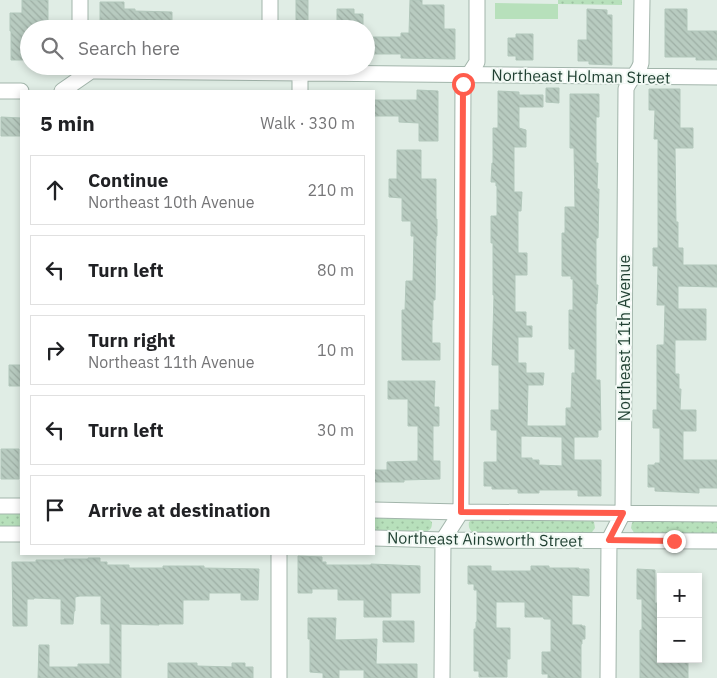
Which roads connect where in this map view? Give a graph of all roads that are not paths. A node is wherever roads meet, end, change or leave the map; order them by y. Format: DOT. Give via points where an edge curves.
graph roads {
  1 [pos="80,0"];
  2 [pos="270,0"];
  3 [pos="477,0"];
  4 [pos="642,0"];
  5 [pos="80,20"];
  6 [pos="270,20"];
  7 [pos="375,74"];
  8 [pos="300,75"];
  9 [pos="469,75"];
  10 [pos="633,76"];
  11 [pos="717,77"];
  12 [pos="80,79"];
  13 [pos="64,90"];
  14 [pos="300,90"];
  15 [pos="0,91"];
  16 [pos="20,91"];
  17 [pos="0,506"];
  18 [pos="20,506"];
  19 [pos="375,510"];
  20 [pos="461,512"];
  21 [pos="623,513"];
  22 [pos="717,514"];
  23 [pos="0,534"];
  24 [pos="20,534"];
  25 [pos="375,538"];
  26 [pos="443,540"];
  27 [pos="609,540"];
  28 [pos="717,541"];
  29 [pos="279,555"];
  30 [pos="278,678"];
  31 [pos="442,678"];
  32 [pos="608,678"];
  1 -- 5 [label="street"];
  2 -- 6 [label="street"];
  3 -- 9 [label="street" via="477,62"];
  4 -- 10 [label="street, Northeast 11th Avenue" via="641,63"];
  7 -- 9 [label="street, Northeast Holman Street"];
  8 -- 14 [label="street"];
  9 -- 10 [label="street, Northeast Holman Street"];
  9 -- 20 [label="street" via="463,84"];
  10 -- 11 [label="street, Northeast Holman Street"];
  10 -- 21 [label="street, Northeast 11th Avenue" via="626,89"];
  12 -- 13 [label="street, Northeast Holman Street"];
  15 -- 16 [label="street"];
  17 -- 18 [label="street"];
  19 -- 20 [label="street, Northeast Ainsworth Street"];
  20 -- 21 [label="street, Northeast Ainsworth Street"];
  20 -- 26 [label="street"];
  21 -- 22 [label="street, Northeast Ainsworth Street"];
  21 -- 27 [label="street, Northeast 11th Avenue"];
  23 -- 24 [label="street"];
  25 -- 26 [label="street, Northeast Ainsworth Street"];
  26 -- 27 [label="street, Northeast Ainsworth Street"];
  26 -- 31 [label="street"];
  27 -- 28 [label="street, Northeast Ainsworth Street"];
  27 -- 32 [label="street, Northeast 11th Avenue"];
  29 -- 30 [label="street"];
}
